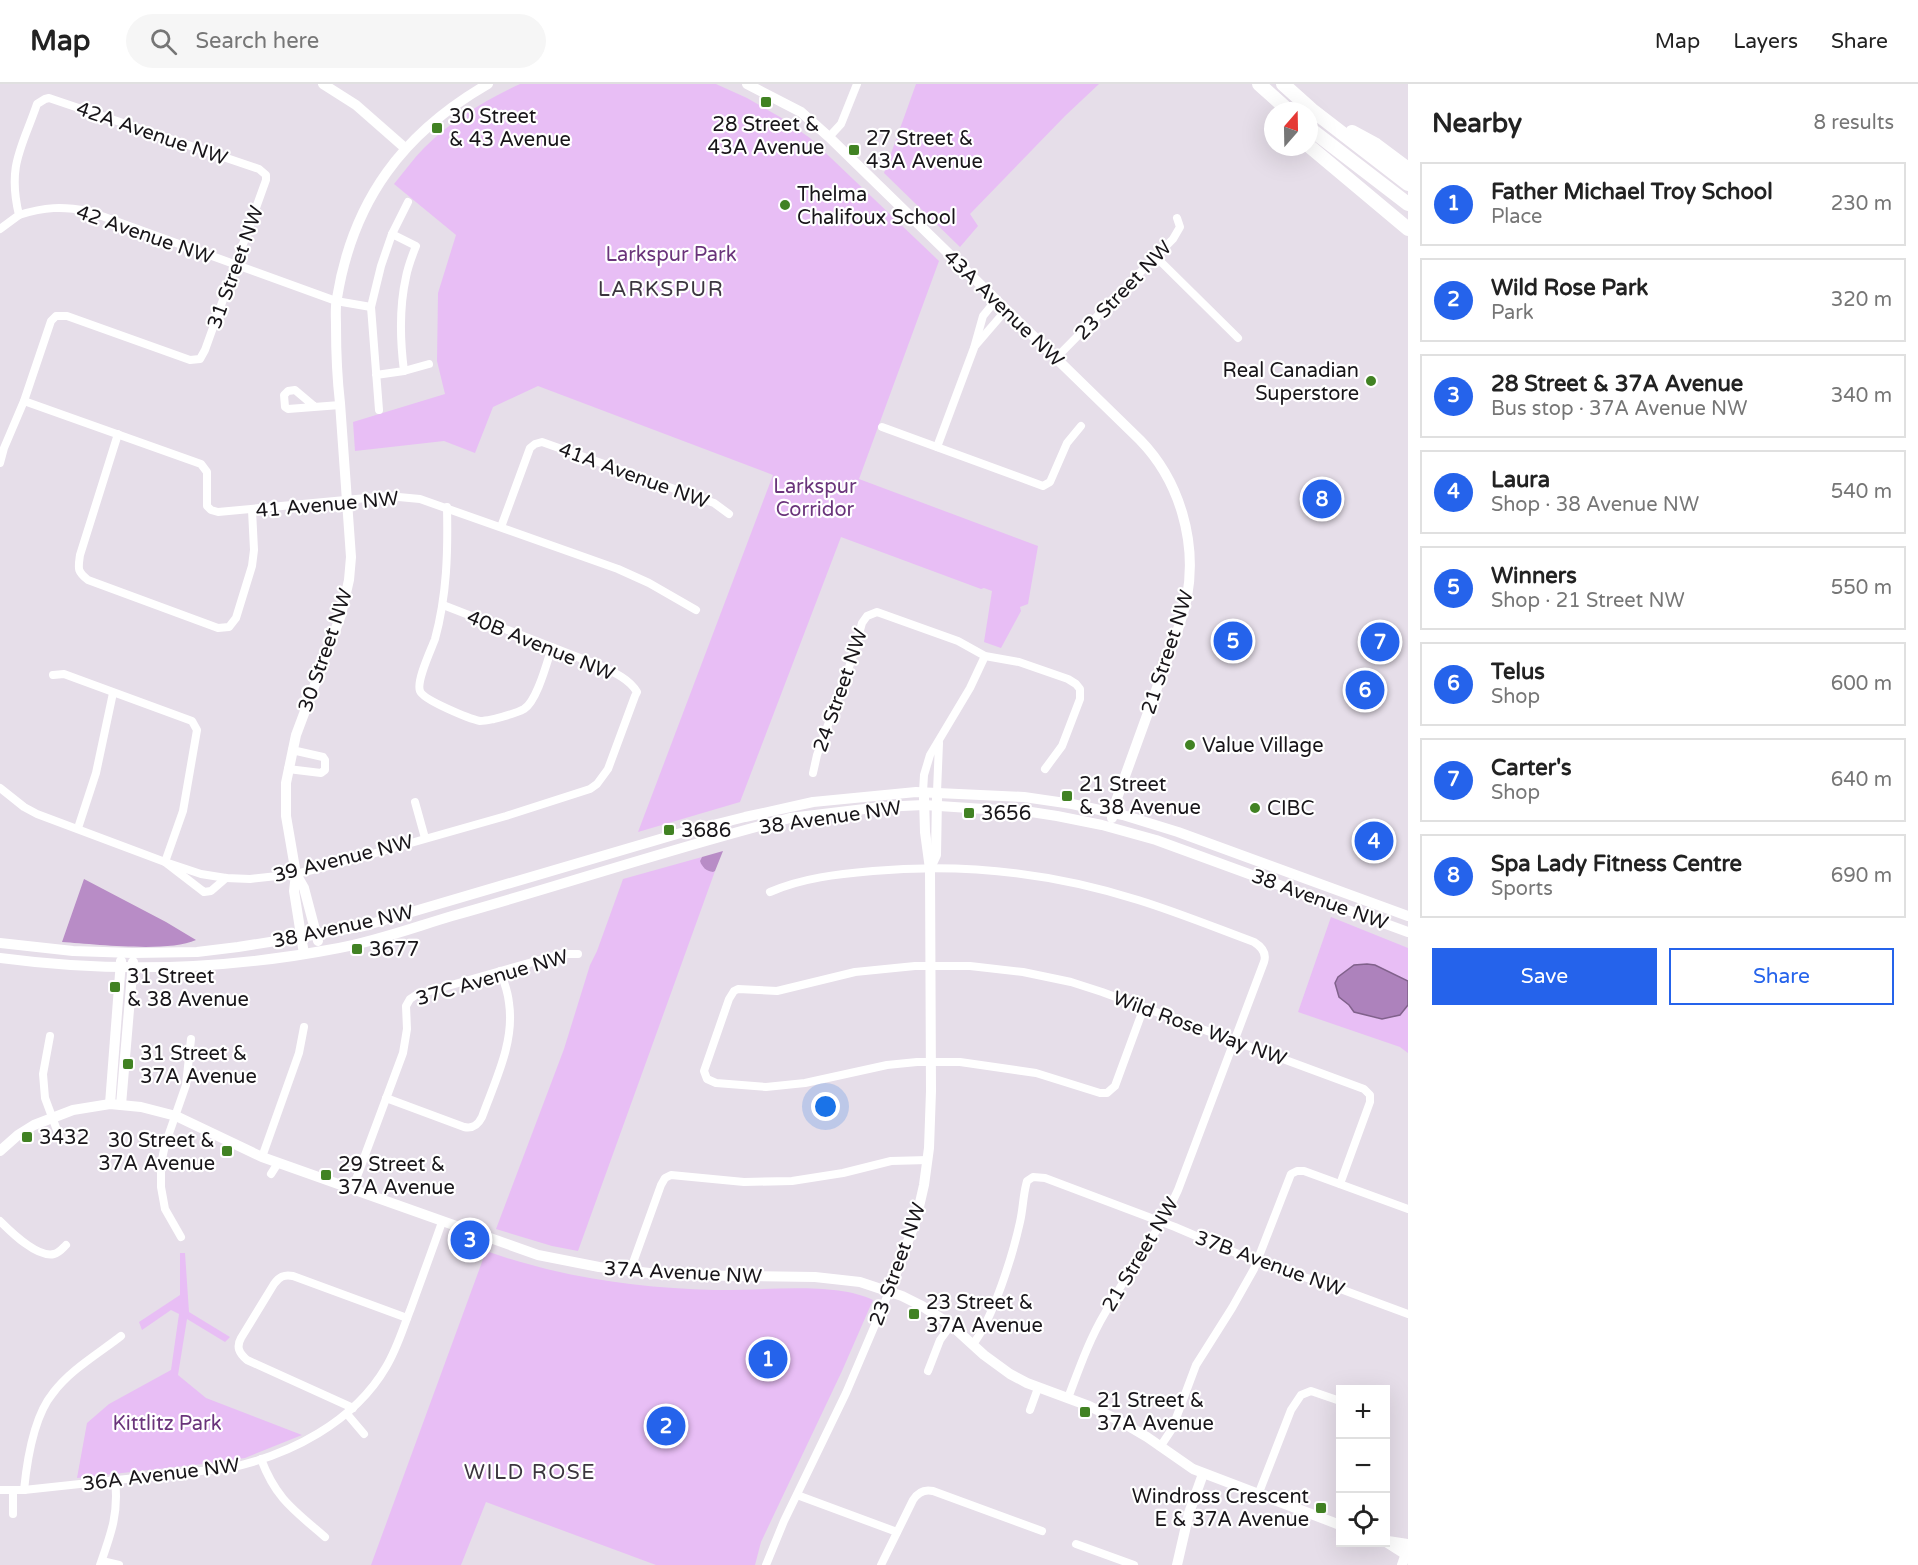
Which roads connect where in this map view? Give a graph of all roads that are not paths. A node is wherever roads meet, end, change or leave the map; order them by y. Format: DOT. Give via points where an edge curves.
graph roads {
  1 [pos="323,84"];
  2 [pos="488,84"];
  3 [pos="747,84"];
  4 [pos="857,84"];
  5 [pos="1251,84"];
  6 [pos="1258,84"];
  7 [pos="1283,84"];
  8 [pos="1267,102"];
  9 [pos="1279,102"];
  10 [pos="1303,102"];
  11 [pos="1318,113"];
  12 [pos="1318,115"];
  13 [pos="1318,135"];
  14 [pos="829,137"];
  15 [pos="405,148"];
  16 [pos="1318,154"];
  17 [pos="1408,169"];
  18 [pos="266,175"];
  19 [pos="1408,184"];
  20 [pos="408,202"];
  21 [pos="1408,204"];
  22 [pos="19,215"];
  23 [pos="1177,218"];
  24 [pos="0,228"];
  25 [pos="1408,230"];
  26 [pos="392,234"];
  27 [pos="1155,257"];
  28 [pos="236,266"];
  29 [pos="996,300"];
  30 [pos="336,301"];
  31 [pos="371,307"];
  32 [pos="1006,310"];
  33 [pos="1238,338"];
  34 [pos="974,348"];
  35 [pos="1056,358"];
  36 [pos="429,364"];
  37 [pos="404,371"];
  38 [pos="376,375"];
  39 [pos="24,401"];
  40 [pos="340,405"];
  41 [pos="314,406"];
  42 [pos="378,410"];
  43 [pos="1081,426"];
  44 [pos="882,427"];
  45 [pos="118,434"];
  46 [pos="1146,446"];
  47 [pos="937,447"];
  48 [pos="2,448"];
  49 [pos="0,463"];
  50 [pos="346,500"];
  51 [pos="447,507"];
  52 [pos="252,510"];
  53 [pos="729,514"];
  54 [pos="501,527"];
  55 [pos="442,605"];
  56 [pos="696,610"];
  57 [pos="552,647"];
  58 [pos="985,656"];
  59 [pos="53,675"];
  60 [pos="113,693"];
  61 [pos="939,742"];
  62 [pos="292,750"];
  63 [pos="288,769"];
  64 [pos="1045,769"];
  65 [pos="813,773"];
  66 [pos="597,784"];
  67 [pos="0,788"];
  68 [pos="923,792"];
  69 [pos="937,792"];
  70 [pos="415,802"];
  71 [pos="924,805"];
  72 [pos="937,805"];
  73 [pos="1113,813"];
  74 [pos="1111,827"];
  75 [pos="78,828"];
  76 [pos="425,838"];
  77 [pos="165,862"];
  78 [pos="930,869"];
  79 [pos="296,874"];
  80 [pos="226,878"];
  81 [pos="770,892"];
  82 [pos="1408,916"];
  83 [pos="1408,932"];
  84 [pos="317,935"];
  85 [pos="301,937"];
  86 [pos="0,943"];
  87 [pos="320,951"];
  88 [pos="128,953"];
  89 [pos="304,954"];
  90 [pos="578,954"];
  91 [pos="0,958"];
  92 [pos="931,966"];
  93 [pos="126,967"];
  94 [pos="500,971"];
  95 [pos="1144,1007"];
  96 [pos="304,1027"];
  97 [pos="50,1036"];
  98 [pos="190,1039"];
  99 [pos="1234,1041"];
  100 [pos="931,1062"];
  101 [pos="386,1098"];
  102 [pos="110,1104"];
  103 [pos="121,1105"];
  104 [pos="176,1116"];
  105 [pos="51,1117"];
  106 [pos="61,1141"];
  107 [pos="0,1151"];
  108 [pos="262,1157"];
  109 [pos="928,1160"];
  110 [pos="278,1163"];
  111 [pos="271,1174"];
  112 [pos="1340,1184"];
  113 [pos="352,1190"];
  114 [pos="1408,1209"];
  115 [pos="0,1221"];
  116 [pos="442,1222"];
  117 [pos="1162,1222"];
  118 [pos="181,1237"];
  119 [pos="66,1245"];
  120 [pos="1257,1262"];
  121 [pos="630,1271"];
  122 [pos="889,1292"];
  123 [pos="1408,1314"];
  124 [pos="407,1318"];
  125 [pos="951,1325"];
  126 [pos="121,1336"];
  127 [pos="972,1344"];
  128 [pos="928,1371"];
  129 [pos="1038,1388"];
  130 [pos="1068,1398"];
  131 [pos="1336,1399"];
  132 [pos="1030,1410"];
  133 [pos="350,1411"];
  134 [pos="364,1434"];
  135 [pos="1160,1447"];
  136 [pos="261,1459"];
  137 [pos="1203,1474"];
  138 [pos="115,1480"];
  139 [pos="0,1490"];
  140 [pos="13,1490"];
  141 [pos="24,1490"];
  142 [pos="797,1495"];
  143 [pos="1258,1495"];
  144 [pos="13,1514"];
  145 [pos="1336,1523"];
  146 [pos="1041,1531"];
  147 [pos="897,1532"];
  148 [pos="325,1537"];
  149 [pos="1076,1544"];
  150 [pos="1390,1544"];
  151 [pos="1406,1554"];
  152 [pos="101,1563"];
  153 [pos="119,1565"];
  154 [pos="766,1565"];
  155 [pos="881,1565"];
  156 [pos="1134,1565"];
  157 [pos="1177,1565"];
  1 -- 15 [label="street" via="356,105"];
  2 -- 15 [label="street, 30 Street NW" via="442,114"];
  3 -- 14 [label="street, 43A Avenue NW" via="801,112"];
  4 -- 14 [label="street" via="841,124"];
  5 -- 8 [label="highway"];
  6 -- 9 [label="highway"];
  7 -- 10 [label="highway"];
  11 -- 17 [label="highway"];
  12 -- 19 [label="highway"];
  13 -- 21 [label="highway"];
  14 -- 29 [label="street, 43A Avenue NW"];
  15 -- 30 [label="street, 30 Street NW" via="378,185 356,227"];
  16 -- 25 [label="highway"];
  18 -- 22 [label="street, 42A Avenue NW" via="259,169 49,98 37,104 17,157 14,186"];
  18 -- 28 [label="street, 31 Street NW"];
  20 -- 26 [label="street"];
  22 -- 24 [label="street"];
  22 -- 28 [label="street, 42 Avenue NW" via="54,207 88,211"];
  23 -- 27 [label="street, 23 Street NW" via="1179,230"];
  26 -- 31 [label="street"];
  26 -- 37 [label="street" via="416,246 402,295"];
  27 -- 33 [label="street"];
  27 -- 35 [label="street, 23 Street NW"];
  28 -- 30 [label="street, 42 Avenue NW"];
  28 -- 39 [label="street, 31 Street NW" via="200,359 190,360 67,316 56,316"];
  29 -- 32 [label="street, 43A Avenue NW"];
  29 -- 34 [label="street" via="983,316"];
  30 -- 31 [label="street, 42 Avenue NW"];
  30 -- 40 [label="street, 30 Street NW"];
  31 -- 38 [label="street"];
  32 -- 34 [label="street"];
  32 -- 35 [label="street, 43A Avenue NW"];
  34 -- 47 [label="street"];
  35 -- 46 [label="street, 43A Avenue NW"];
  36 -- 37 [label="street"];
  37 -- 38 [label="street"];
  38 -- 42 [label="street"];
  39 -- 45 [label="street, 41 Avenue NW"];
  39 -- 48 [label="street"];
  40 -- 41 [label="street"];
  40 -- 50 [label="street, 30 Street NW"];
  43 -- 47 [label="street" via="1067,443 1047,485"];
  44 -- 47 [label="street"];
  45 -- 52 [label="street, 41 Avenue NW" via="201,464 207,472 207,506 211,510"];
  45 -- 52 [label="street" via="80,555 78,568 88,580 218,628 229,627 236,618 252,566"];
  46 -- 73 [label="street, 21 Street NW" via="1162,465 1178,498 1189,545 1190,576 1180,625"];
  48 -- 49 [label="street"];
  50 -- 51 [label="street, 41 Avenue NW" via="409,497"];
  50 -- 52 [label="street, 41 Avenue NW"];
  50 -- 62 [label="street, 30 Street NW" via="351,557 346,597"];
  51 -- 54 [label="street, 41 Avenue NW"];
  51 -- 55 [label="street" via="447,569"];
  53 -- 54 [label="street, 41A Avenue NW" via="714,503 548,443 535,444 528,451"];
  54 -- 56 [label="street, 41 Avenue NW" via="625,572"];
  55 -- 57 [label="street, 40B Avenue NW"];
  55 -- 57 [label="street" via="420,680 421,694 482,721 517,712 530,704"];
  57 -- 66 [label="street, 40B Avenue NW" via="608,669 636,689 612,761"];
  58 -- 61 [label="street, 23 Street NW"];
  58 -- 64 [label="street" via="1037,667 1078,686 1081,695 1065,739"];
  58 -- 65 [label="street, 24 Street NW" via="958,641 884,613 867,616"];
  59 -- 60 [label="street" via="64,674"];
  60 -- 75 [label="street" via="94,780"];
  60 -- 77 [label="street" via="188,719 197,730 183,811"];
  61 -- 68 [label="street, 23 Street NW" via="928,759"];
  61 -- 69 [label="street, 23 Street NW"];
  62 -- 63 [label="street, 30 Street NW"];
  62 -- 63 [label="street" via="323,757 325,770 321,773"];
  63 -- 79 [label="street, 30 Street NW" via="285,805"];
  66 -- 76 [label="street, 39 Avenue NW" via="570,796"];
  67 -- 75 [label="street, 39 Avenue NW" via="24,807"];
  68 -- 69 [label="street, 38 Avenue NW"];
  68 -- 71 [label="street, 23 Street NW"];
  68 -- 84 [label="street, 38 Avenue NW" via="813,802 744,817 364,926"];
  69 -- 72 [label="street, 23 Street NW"];
  69 -- 73 [label="street, 38 Avenue NW" via="1046,799"];
  70 -- 76 [label="street, 39 Avenue NW"];
  71 -- 72 [label="street, 38 Avenue NW"];
  71 -- 78 [label="street, 23 Street NW"];
  71 -- 87 [label="street, 38 Avenue NW" via="790,818"];
  72 -- 74 [label="street, 38 Avenue NW" via="1031,812"];
  72 -- 78 [label="street, 23 Street NW" via="936,855"];
  73 -- 74 [label="street, 21 Street NW"];
  73 -- 82 [label="street, 38 Avenue NW" via="1178,832"];
  74 -- 83 [label="street, 38 Avenue NW" via="1188,850"];
  75 -- 77 [label="street, 39 Avenue NW"];
  76 -- 79 [label="street, 39 Avenue NW"];
  77 -- 80 [label="street, 39 Avenue NW"];
  77 -- 80 [label="street, 39 Avenue NW" via="204,892"];
  78 -- 81 [label="street, 21 Street NW" via="840,875"];
  78 -- 92 [label="street, 23 Street NW"];
  78 -- 99 [label="street, 21 Street NW" via="1010,873 1076,884 1150,904 1258,944 1265,958"];
  79 -- 80 [label="street, 39 Avenue NW"];
  79 -- 84 [label="street, 30 Street NW" via="304,888"];
  79 -- 85 [label="street, 30 Street NW" via="294,891"];
  84 -- 85 [label="street, 38 Avenue NW"];
  84 -- 87 [label="street, 30 Street NW"];
  85 -- 88 [label="street, 38 Avenue NW" via="197,952"];
  85 -- 89 [label="street, 30 Street NW"];
  86 -- 88 [label="street, 38 Avenue NW"];
  87 -- 89 [label="street, 38 Avenue NW"];
  88 -- 93 [label="street"];
  89 -- 93 [label="street, 38 Avenue NW" via="212,966"];
  90 -- 94 [label="street, 37C Avenue NW" via="561,954"];
  91 -- 93 [label="street, 38 Avenue NW" via="55,965"];
  92 -- 95 [label="street, Wild Rose Way NW" via="1038,975"];
  92 -- 100 [label="street, 23 Street NW"];
  92 -- 100 [label="street, Wild Rose Way NW" via="855,972 777,991 738,989 729,999 704,1071 713,1082 766,1087 805,1083 875,1066"];
  93 -- 102 [label="street"];
  93 -- 103 [label="street"];
  94 -- 101 [label="street, 37C Avenue NW" via="416,995 407,1002 405,1046"];
  94 -- 101 [label="street" via="509,1002 510,1034 482,1117 475,1126 464,1127"];
  95 -- 99 [label="street, Wild Rose Way NW"];
  95 -- 100 [label="street" via="1115,1086 1107,1094 1020,1070"];
  96 -- 108 [label="street" via="299,1053"];
  97 -- 105 [label="street" via="43,1074"];
  98 -- 104 [label="street" via="188,1080"];
  99 -- 112 [label="street, Wild Rose Way NW" via="1367,1092 1369,1106"];
  99 -- 117 [label="street, 21 Street NW" via="1178,1190"];
  100 -- 109 [label="street, 23 Street NW"];
  101 -- 113 [label="street"];
  102 -- 103 [label="street, 37A Avenue NW"];
  102 -- 105 [label="street, 37A Avenue NW"];
  103 -- 104 [label="street, 37A Avenue NW"];
  104 -- 108 [label="street, 37A Avenue NW"];
  104 -- 118 [label="street" via="163,1152 160,1178 165,1209"];
  105 -- 106 [label="street"];
  105 -- 107 [label="street, 37A Avenue NW" via="26,1130"];
  108 -- 110 [label="street, 37A Avenue NW"];
  109 -- 121 [label="street" via="891,1161 792,1181 744,1182 671,1175 661,1185"];
  109 -- 122 [label="street, 23 Street NW" via="916,1220"];
  110 -- 111 [label="street"];
  110 -- 113 [label="street, 37A Avenue NW"];
  112 -- 114 [label="street"];
  112 -- 120 [label="street" via="1304,1171 1294,1172 1287,1181"];
  113 -- 116 [label="street, 37A Avenue NW"];
  115 -- 119 [label="street" via="38,1251 56,1254"];
  116 -- 121 [label="street, 37A Avenue NW" via="538,1256"];
  116 -- 124 [label="street, 36A Avenue NW"];
  117 -- 120 [label="street, 37B Avenue NW"];
  117 -- 127 [label="street, 37B Avenue NW" via="1045,1178 1030,1178 1007,1265 986,1324"];
  117 -- 130 [label="street, 21 Street NW" via="1104,1314"];
  120 -- 123 [label="street, 37B Avenue NW"];
  120 -- 135 [label="street" via="1196,1365 1172,1429"];
  121 -- 122 [label="street, 37A Avenue NW" via="711,1277 836,1278"];
  122 -- 125 [label="street, 37A Avenue NW"];
  122 -- 142 [label="street, 23 Street NW"];
  124 -- 133 [label="street, 36A Avenue NW" via="386,1368"];
  124 -- 133 [label="street" via="292,1276 283,1276 274,1284 241,1338 239,1350 247,1360"];
  125 -- 127 [label="street, 37A Avenue NW"];
  125 -- 128 [label="street" via="940,1340"];
  126 -- 141 [label="street" via="69,1376 47,1401 37,1426"];
  127 -- 129 [label="street, 37A Avenue NW" via="1000,1368"];
  129 -- 130 [label="street, 37A Avenue NW"];
  129 -- 132 [label="street"];
  130 -- 135 [label="street, 37A Avenue NW" via="1118,1420"];
  131 -- 143 [label="street" via="1311,1391 1301,1395 1287,1419"];
  133 -- 134 [label="street"];
  133 -- 136 [label="street, 36A Avenue NW" via="311,1436"];
  135 -- 137 [label="street, 37A Avenue NW"];
  136 -- 138 [label="street, 36A Avenue NW" via="229,1468"];
  136 -- 148 [label="street" via="281,1497"];
  137 -- 143 [label="street, 37A Avenue NW"];
  137 -- 157 [label="street"];
  138 -- 141 [label="street, 36A Avenue NW"];
  138 -- 152 [label="street" via="116,1518"];
  139 -- 140 [label="street, 36A Avenue NW"];
  140 -- 141 [label="street, 36A Avenue NW"];
  140 -- 144 [label="street"];
  142 -- 147 [label="street"];
  142 -- 154 [label="street, 23 Street NW"];
  143 -- 145 [label="street, 37A Avenue NW"];
  146 -- 147 [label="street" via="933,1491 922,1491"];
  147 -- 155 [label="street"];
  149 -- 156 [label="street"];
  150 -- 151 [label="street"];
  152 -- 153 [label="street"];
}
